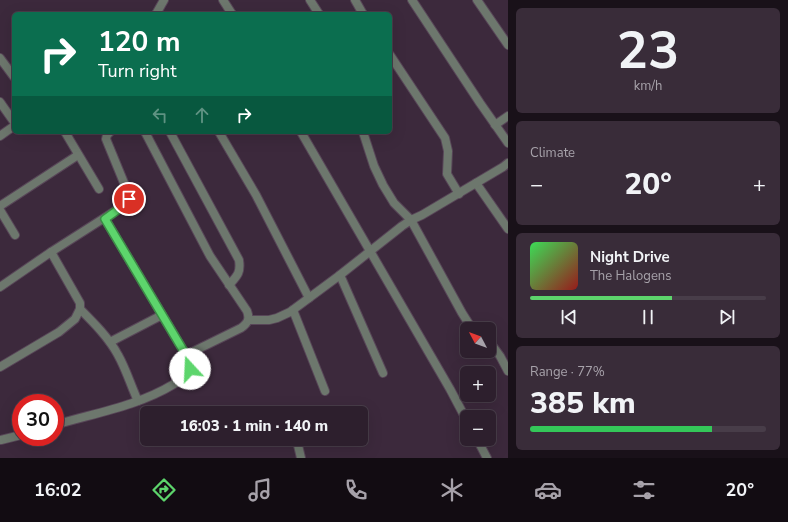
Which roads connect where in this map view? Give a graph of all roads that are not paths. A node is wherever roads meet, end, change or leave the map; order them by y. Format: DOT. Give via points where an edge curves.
graph roads {
  1 [pos="164,0"];
  2 [pos="223,0"];
  3 [pos="310,0"];
  4 [pos="355,0"];
  5 [pos="412,0"];
  6 [pos="477,0"];
  7 [pos="157,12"];
  8 [pos="231,12"];
  9 [pos="318,12"];
  10 [pos="362,12"];
  11 [pos="508,45"];
  12 [pos="0,58"];
  13 [pos="392,58"];
  14 [pos="12,74"];
  15 [pos="0,102"];
  16 [pos="508,116"];
  17 [pos="12,119"];
  18 [pos="495,125"];
  19 [pos="12,127"];
  20 [pos="65,134"];
  21 [pos="108,134"];
  22 [pos="146,134"];
  23 [pos="171,134"];
  24 [pos="220,134"];
  25 [pos="302,134"];
  26 [pos="364,134"];
  27 [pos="0,136"];
  28 [pos="508,143"];
  29 [pos="78,155"];
  30 [pos="508,163"];
  31 [pos="476,184"];
  32 [pos="99,189"];
  33 [pos="459,194"];
  34 [pos="0,206"];
  35 [pos="0,210"];
  36 [pos="105,219"];
  37 [pos="411,220"];
  38 [pos="508,229"];
  39 [pos="15,235"];
  40 [pos="51,252"];
  41 [pos="370,252"];
  42 [pos="340,276"];
  43 [pos="229,285"];
  44 [pos="0,287"];
  45 [pos="309,298"];
  46 [pos="80,309"];
  47 [pos="293,310"];
  48 [pos="162,315"];
  49 [pos="248,320"];
  50 [pos="468,322"];
  51 [pos="110,342"];
  52 [pos="496,351"];
  53 [pos="186,355"];
  54 [pos="0,367"];
  55 [pos="508,371"];
  56 [pos="383,374"];
  57 [pos="325,391"];
  58 [pos="138,401"];
  59 [pos="461,410"];
  60 [pos="64,422"];
  61 [pos="12,437"];
  62 [pos="1,440"];
  63 [pos="298,446"];
  64 [pos="481,446"];
  65 [pos="300,458"];
  66 [pos="487,458"];
  1 -- 7 [label="street"];
  2 -- 8 [label="street"];
  3 -- 9 [label="street"];
  4 -- 10 [label="street"];
  5 -- 18 [label="street"];
  6 -- 11 [label="street"];
  12 -- 14 [label="street"];
  13 -- 33 [label="street" via="445,138 448,152 447,174"];
  15 -- 17 [label="street"];
  16 -- 18 [label="street"];
  18 -- 28 [label="street"];
  19 -- 27 [label="street"];
  20 -- 29 [label="street"];
  21 -- 36 [label="street" via="106,139 129,199"];
  22 -- 43 [label="street" via="210,256"];
  23 -- 43 [label="street" via="240,260 238,275"];
  24 -- 45 [label="street" via="256,195"];
  25 -- 41 [label="street"];
  26 -- 37 [label="street" via="383,185 394,203"];
  29 -- 32 [label="street"];
  29 -- 34 [label="street"];
  30 -- 31 [label="street"];
  31 -- 33 [label="street"];
  31 -- 38 [label="street"];
  33 -- 37 [label="street"];
  35 -- 39 [label="street"];
  36 -- 40 [label="street"];
  36 -- 48 [label="street"];
  37 -- 41 [label="street"];
  37 -- 50 [label="street"];
  40 -- 44 [label="street"];
  40 -- 46 [label="street" via="80,303"];
  41 -- 42 [label="street"];
  41 -- 59 [label="street"];
  42 -- 45 [label="street"];
  42 -- 56 [label="street"];
  43 -- 49 [label="street" via="248,311"];
  45 -- 47 [label="street"];
  46 -- 51 [label="street"];
  46 -- 54 [label="street" via="75,319 59,332"];
  47 -- 49 [label="street" via="269,320"];
  47 -- 57 [label="street"];
  48 -- 51 [label="street"];
  48 -- 53 [label="street"];
  49 -- 53 [label="street" via="242,328"];
  51 -- 58 [label="street"];
  52 -- 55 [label="street"];
  53 -- 58 [label="street" via="190,369 183,378"];
  58 -- 60 [label="street"];
  61 -- 62 [label="street"];
  63 -- 65 [label="street"];
  64 -- 66 [label="street"];
}
